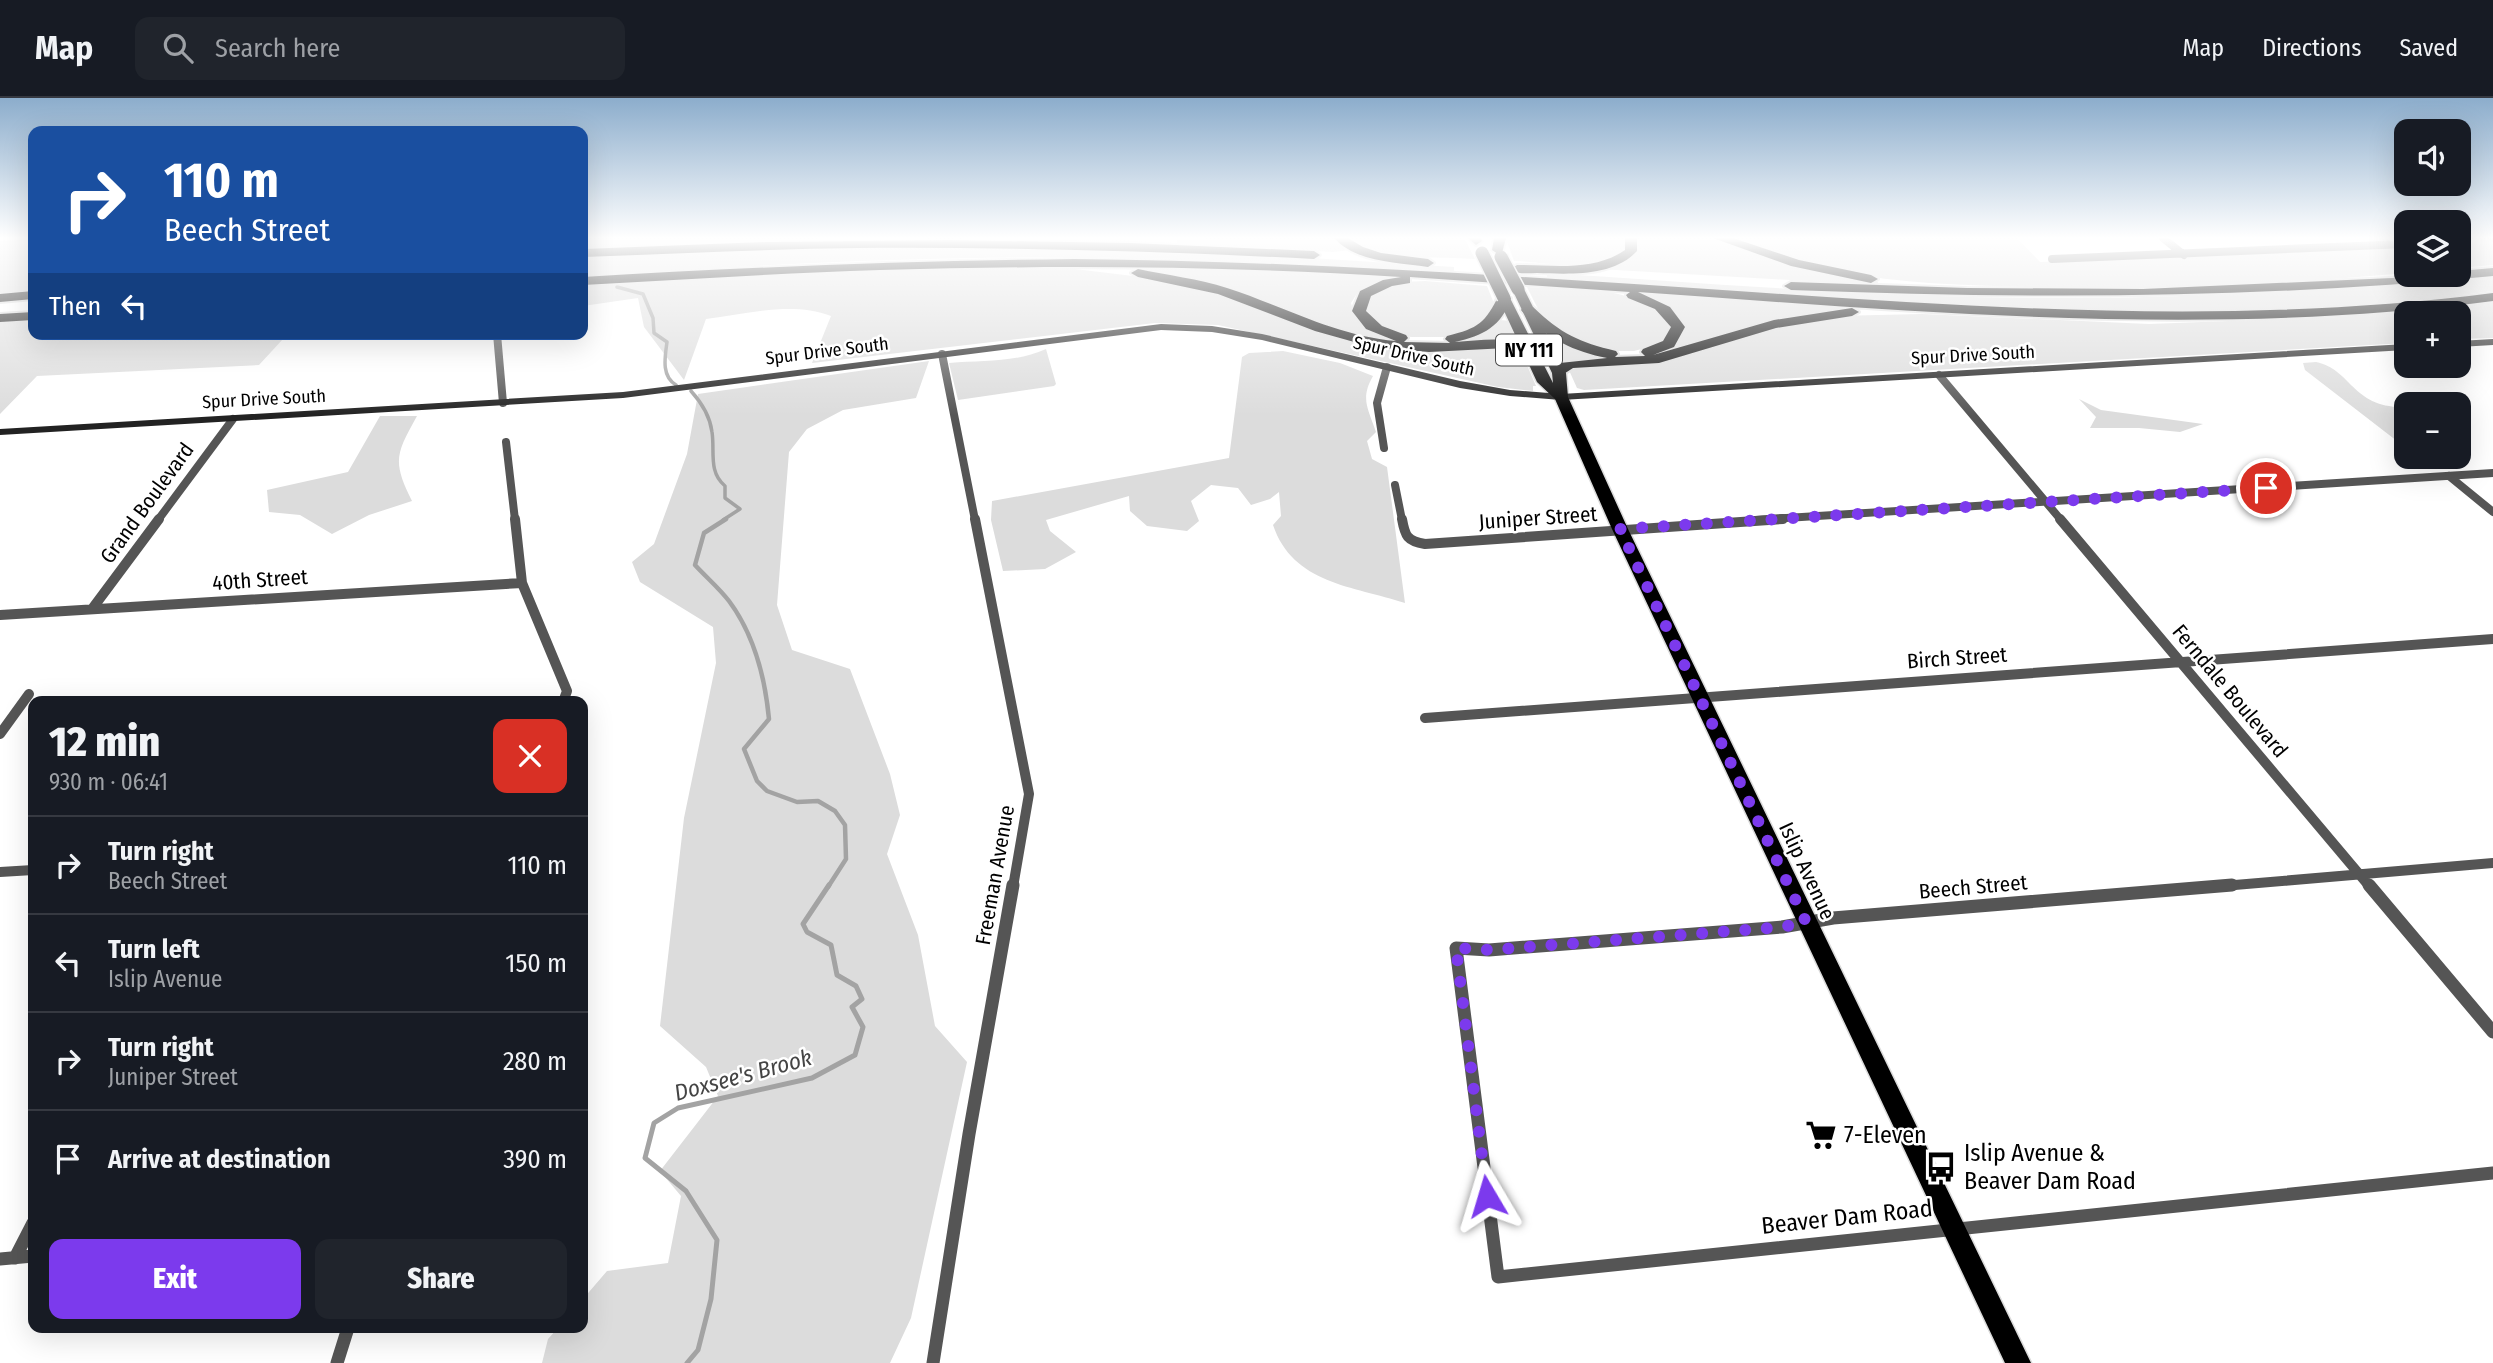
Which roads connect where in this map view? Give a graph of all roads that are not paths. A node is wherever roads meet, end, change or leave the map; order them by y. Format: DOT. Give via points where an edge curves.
graph roads {
  1 [pos="1238,297"];
  2 [pos="1364,297"];
  3 [pos="1522,297"];
  4 [pos="1635,297"];
  5 [pos="1772,297"];
  6 [pos="2493,297"];
  7 [pos="1504,298"];
  8 [pos="1528,310"];
  9 [pos="2011,312"];
  10 [pos="28,316"];
  11 [pos="0,318"];
  12 [pos="498,340"];
  13 [pos="2493,342"];
  14 [pos="2471,343"];
  15 [pos="2394,348"];
  16 [pos="942,354"];
  17 [pos="1532,357"];
  18 [pos="1387,367"];
  19 [pos="1559,373"];
  20 [pos="1939,374"];
  21 [pos="1561,397"];
  22 [pos="503,403"];
  23 [pos="233,419"];
  24 [pos="0,432"];
  25 [pos="506,442"];
  26 [pos="1384,448"];
  27 [pos="2493,473"];
  28 [pos="2449,475"];
  29 [pos="1395,485"];
  30 [pos="2046,501"];
  31 [pos="2493,512"];
  32 [pos="1620,529"];
  33 [pos="522,583"];
  34 [pos="92,609"];
  35 [pos="0,615"];
  36 [pos="2493,639"];
  37 [pos="2180,661"];
  38 [pos="29,694"];
  39 [pos="565,696"];
  40 [pos="1699,697"];
  41 [pos="1425,718"];
  42 [pos="0,734"];
  43 [pos="2493,863"];
  44 [pos="28,870"];
  45 [pos="0,872"];
  46 [pos="2360,875"];
  47 [pos="1806,922"];
  48 [pos="2493,1032"];
  49 [pos="2493,1173"];
  50 [pos="1953,1229"];
  51 [pos="28,1230"];
  52 [pos="28,1257"];
  53 [pos="8,1259"];
  54 [pos="1498,1277"];
  55 [pos="346,1333"];
  56 [pos="337,1363"];
  57 [pos="933,1363"];
  58 [pos="2018,1363"];
  1 -- 17 [label="highway" via="1372,343 1429,348 1508,344 1525,349"];
  2 -- 7 [label="highway" via="1359,311 1363,320 1410,340 1465,337 1490,325"];
  3 -- 8 [label="main road, Islip Avenue / NY 111, bridge"];
  4 -- 8 [label="highway" via="1652,302 1674,318 1678,327 1669,344 1637,354 1598,352 1563,340"];
  5 -- 9 [label="highway"];
  6 -- 9 [label="highway" via="2263,316"];
  7 -- 17 [label="main road, Islip Avenue / NY 111"];
  8 -- 19 [label="main road, Islip Avenue / NY 111"];
  9 -- 19 [label="highway" via="1816,316 1774,324 1685,353 1633,362 1571,364"];
  10 -- 11 [label="highway"];
  12 -- 22 [label="street"];
  13 -- 14 [label="street"];
  15 -- 20 [label="street, Spur Drive South"];
  16 -- 18 [label="street, Spur Drive South" via="1139,329 1201,327"];
  16 -- 22 [label="street, Spur Drive South" via="668,390"];
  16 -- 57 [label="street, Freeman Avenue" via="1029,794"];
  17 -- 21 [label="main road, Islip Avenue / NY 111" via="1544,382"];
  18 -- 21 [label="street, Spur Drive South" via="1494,392"];
  18 -- 26 [label="street" via="1377,403"];
  19 -- 21 [label="main road, Islip Avenue / NY 111"];
  20 -- 21 [label="street, Spur Drive South"];
  20 -- 30 [label="street, Ferndale Boulevard"];
  21 -- 32 [label="main road, Islip Avenue / NY 111"];
  22 -- 23 [label="street, Spur Drive South"];
  23 -- 24 [label="street, Spur Drive South"];
  23 -- 34 [label="street, Grand Boulevard"];
  25 -- 33 [label="street"];
  27 -- 28 [label="street, Juniper Street"];
  28 -- 30 [label="street, Juniper Street"];
  28 -- 31 [label="street"];
  29 -- 32 [label="street, Juniper Street" via="1405,536 1411,542"];
  30 -- 32 [label="street, Juniper Street"];
  30 -- 37 [label="street, Ferndale Boulevard"];
  32 -- 40 [label="main road, Islip Avenue / NY 111"];
  33 -- 34 [label="street, 40th Street"];
  33 -- 39 [label="street"];
  34 -- 35 [label="street, 40th Street"];
  36 -- 37 [label="street, Birch Street"];
  37 -- 40 [label="street, Birch Street"];
  37 -- 46 [label="street, Ferndale Boulevard"];
  38 -- 42 [label="street"];
  40 -- 41 [label="street, Birch Street"];
  40 -- 47 [label="main road, Islip Avenue / NY 111"];
  43 -- 46 [label="street, Beech Street"];
  44 -- 45 [label="street"];
  46 -- 47 [label="street, Beech Street"];
  46 -- 48 [label="street, Ferndale Boulevard"];
  47 -- 50 [label="main road, Islip Avenue / NY 111"];
  47 -- 54 [label="street, Beech Street" via="1489,950 1456,948"];
  49 -- 50 [label="street, Beaver Dam Road"];
  50 -- 54 [label="street, Beaver Dam Road"];
  50 -- 58 [label="main road, Islip Avenue / NY 111"];
  51 -- 53 [label="street"];
  52 -- 53 [label="street"];
  55 -- 56 [label="street"];
}
